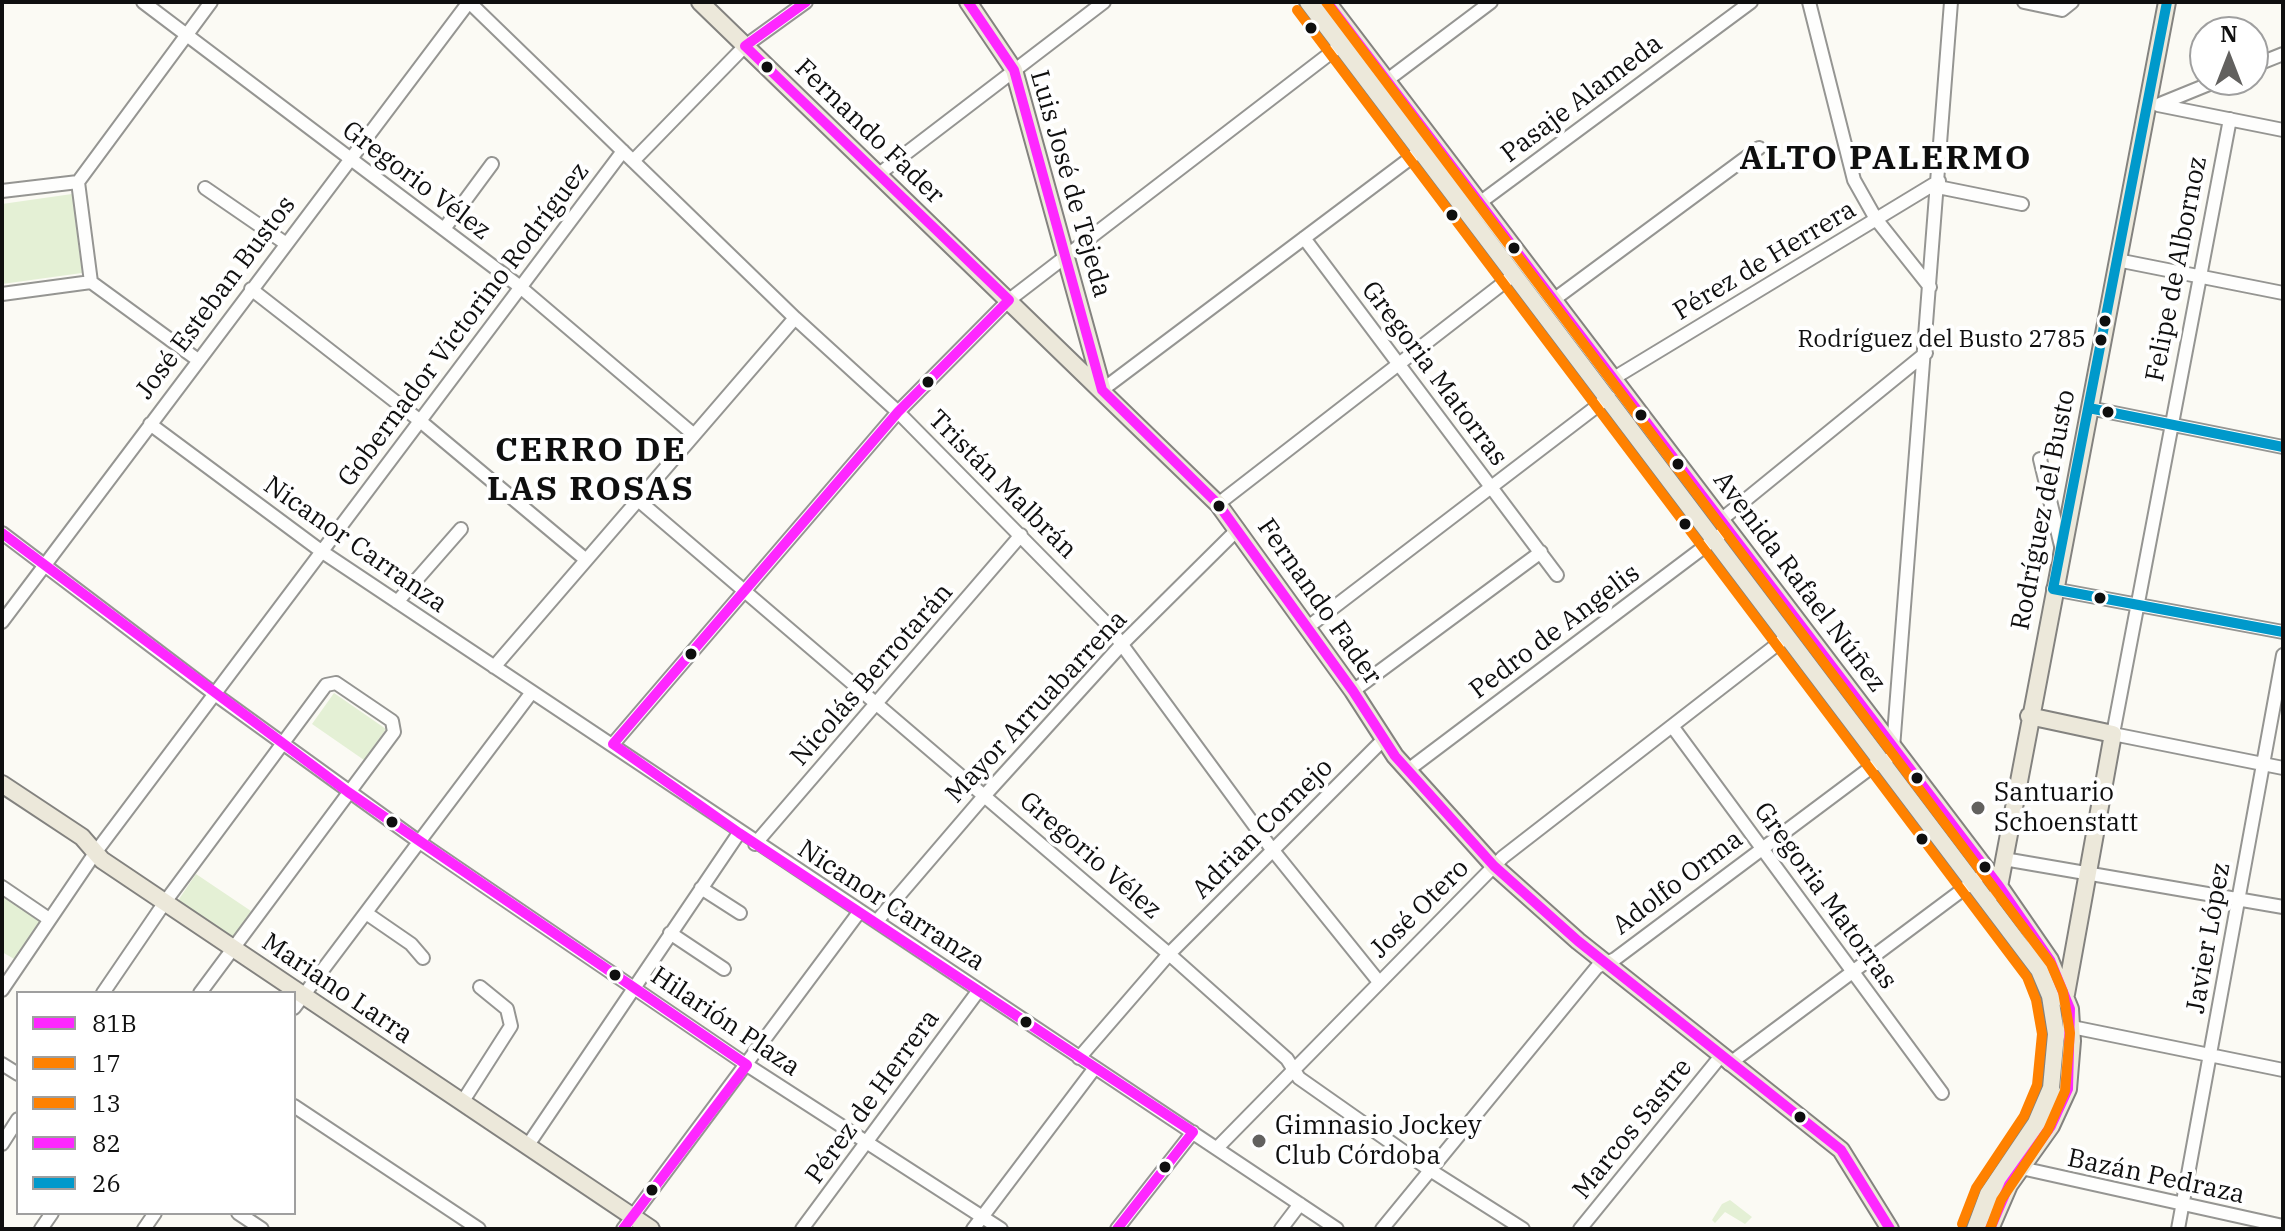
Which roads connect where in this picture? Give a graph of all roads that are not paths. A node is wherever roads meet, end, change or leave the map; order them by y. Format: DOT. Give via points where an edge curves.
graph roads {
  1 [pos="143,2"];
  2 [pos="211,2"];
  3 [pos="469,2"];
  4 [pos="700,2"];
  5 [pos="806,2"];
  6 [pos="968,2"];
  7 [pos="1104,2"];
  8 [pos="1308,2"];
  9 [pos="1327,2"];
  10 [pos="1491,2"];
  11 [pos="1751,2"];
  12 [pos="1809,2"];
  13 [pos="1951,2"];
  14 [pos="2024,2"];
  15 [pos="2167,2"];
  16 [pos="2071,4"];
  17 [pos="186,35"];
  18 [pos="1341,45"];
  19 [pos="745,46"];
  20 [pos="1360,47"];
  21 [pos="1014,70"];
  22 [pos="1386,81"];
  23 [pos="2189,93"];
  24 [pos="2152,108"];
  25 [pos="2230,119"];
  26 [pos="2283,130"];
  27 [pos="1759,148"];
  28 [pos="1420,151"];
  29 [pos="629,156"];
  30 [pos="349,158"];
  31 [pos="492,164"];
  32 [pos="879,174"];
  33 [pos="78,182"];
  34 [pos="1939,184"];
  35 [pos="205,188"];
  36 [pos="2,191"];
  37 [pos="1478,204"];
  38 [pos="2022,204"];
  39 [pos="1876,219"];
  40 [pos="444,229"];
  41 [pos="1304,238"];
  42 [pos="285,243"];
  43 [pos="1066,255"];
  44 [pos="2117,260"];
  45 [pos="1515,274"];
  46 [pos="2200,276"];
  47 [pos="91,282"];
  48 [pos="519,286"];
  49 [pos="1930,287"];
  50 [pos="251,289"];
  51 [pos="2283,293"];
  52 [pos="2,294"];
  53 [pos="1009,300"];
  54 [pos="1552,301"];
  55 [pos="795,318"];
  56 [pos="1926,353"];
  57 [pos="198,360"];
  58 [pos="1398,364"];
  59 [pos="1614,378"];
  60 [pos="1102,390"];
  61 [pos="1609,397"];
  62 [pos="2089,408"];
  63 [pos="898,412"];
  64 [pos="419,420"];
  65 [pos="150,424"];
  66 [pos="2172,424"];
  67 [pos="693,434"];
  68 [pos="2283,447"];
  69 [pos="2040,459"];
  70 [pos="1493,487"];
  71 [pos="638,500"];
  72 [pos="1218,504"];
  73 [pos="461,529"];
  74 [pos="1238,529"];
  75 [pos="1722,529"];
  76 [pos="2,533"];
  77 [pos="1021,535"];
  78 [pos="2061,546"];
  79 [pos="321,551"];
  80 [pos="1541,552"];
  81 [pos="585,559"];
  82 [pos="45,565"];
  83 [pos="1557,575"];
  84 [pos="2053,589"];
  85 [pos="746,590"];
  86 [pos="397,602"];
  87 [pos="2138,605"];
  88 [pos="2,622"];
  89 [pos="1308,627"];
  90 [pos="2283,632"];
  91 [pos="1788,636"];
  92 [pos="1123,643"];
  93 [pos="2283,655"];
  94 [pos="494,667"];
  95 [pos="1353,691"];
  96 [pos="532,692"];
  97 [pos="216,695"];
  98 [pos="877,703"];
  99 [pos="2029,716"];
  100 [pos="1672,726"];
  101 [pos="2113,734"];
  102 [pos="1383,740"];
  103 [pos="283,744"];
  104 [pos="613,744"];
  105 [pos="1887,754"];
  106 [pos="2263,764"];
  107 [pos="2283,768"];
  108 [pos="1408,770"];
  109 [pos="2,784"];
  110 [pos="348,792"];
  111 [pos="985,795"];
  112 [pos="739,833"];
  113 [pos="418,841"];
  114 [pos="755,844"];
  115 [pos="1271,848"];
  116 [pos="1762,848"];
  117 [pos="95,853"];
  118 [pos="1978,857"];
  119 [pos="2004,859"];
  120 [pos="1494,866"];
  121 [pos="2088,873"];
  122 [pos="1974,884"];
  123 [pos="1999,886"];
  124 [pos="2,887"];
  125 [pos="701,888"];
  126 [pos="2238,900"];
  127 [pos="165,902"];
  128 [pos="2283,907"];
  129 [pos="1995,910"];
  130 [pos="860,911"];
  131 [pos="366,913"];
  132 [pos="740,913"];
  133 [pos="49,919"];
  134 [pos="877,921"];
  135 [pos="670,933"];
  136 [pos="232,947"];
  137 [pos="1169,954"];
  138 [pos="423,958"];
  139 [pos="2,963"];
  140 [pos="1605,963"];
  141 [pos="724,969"];
  142 [pos="14,972"];
  143 [pos="1854,972"];
  144 [pos="1379,982"];
  145 [pos="480,987"];
  146 [pos="634,988"];
  147 [pos="2,990"];
  148 [pos="979,990"];
  149 [pos="104,991"];
  150 [pos="201,991"];
  151 [pos="285,991"];
  152 [pos="2066,995"];
  153 [pos="298,1002"];
  154 [pos="2072,1027"];
  155 [pos="2209,1056"];
  156 [pos="1079,1058"];
  157 [pos="1724,1060"];
  158 [pos="747,1065"];
  159 [pos="1293,1068"];
  160 [pos="1094,1069"];
  161 [pos="2283,1070"];
  162 [pos="1942,1093"];
  163 [pos="463,1101"];
  164 [pos="296,1107"];
  165 [pos="16,1122"];
  166 [pos="1193,1132"];
  167 [pos="868,1142"];
  168 [pos="2,1144"];
  169 [pos="528,1145"];
  170 [pos="1217,1148"];
  171 [pos="2021,1168"];
  172 [pos="1430,1170"];
  173 [pos="1300,1204"];
  174 [pos="2183,1204"];
  175 [pos="241,1215"];
  176 [pos="982,1217"];
  177 [pos="627,1222"];
  178 [pos="2283,1226"];
  179 [pos="262,1229"];
  180 [pos="479,1229"];
  181 [pos="651,1229"];
  182 [pos="802,1229"];
  183 [pos="973,1229"];
  184 [pos="1001,1229"];
  185 [pos="1117,1229"];
  186 [pos="1281,1229"];
  187 [pos="1337,1229"];
  188 [pos="1382,1229"];
  189 [pos="1523,1229"];
  190 [pos="1580,1229"];
  191 [pos="1890,1229"];
  192 [pos="1975,1229"];
  193 [pos="1990,1229"];
  194 [pos="2178,1229"];
  1 -- 17 [label="street, Gregorio Vélez"];
  2 -- 17 [label="street"];
  3 -- 29 [label="street, Tristán Malbrán"];
  3 -- 30 [label="street, José Esteban Bustos"];
  4 -- 19 [label="main road, Fernando Fader"];
  5 -- 19 [label="street, Gobernador Victorino Rodríguez"];
  6 -- 21 [label="main road, Luis José de Tejeda"];
  7 -- 21 [label="street"];
  8 -- 18 [label="main road, Avenida Rafael Núñez"];
  9 -- 20 [label="main road, Avenida Rafael Núñez"];
  10 -- 22 [label="street"];
  11 -- 37 [label="street, Pasaje Alameda"];
  12 -- 39 [label="street" via="1851,170"];
  13 -- 34 [label="street"];
  14 -- 16 [label="street" via="2062,10"];
  15 -- 24 [label="main road, Rodríguez del Busto"];
  17 -- 30 [label="street, Gregorio Vélez"];
  17 -- 33 [label="street"];
  18 -- 20 [label="street"];
  18 -- 28 [label="main road, Avenida Rafael Núñez"];
  18 -- 43 [label="street"];
  19 -- 29 [label="street, Gobernador Victorino Rodríguez"];
  19 -- 32 [label="main road, Fernando Fader"];
  20 -- 22 [label="main road, Avenida Rafael Núñez"];
  21 -- 32 [label="street"];
  21 -- 43 [label="main road, Luis José de Tejeda"];
  22 -- 37 [label="main road, Avenida Rafael Núñez"];
  23 -- 24 [label="street"];
  24 -- 25 [label="street"];
  24 -- 44 [label="main road, Rodríguez del Busto"];
  25 -- 26 [label="street"];
  25 -- 46 [label="street, Felipe de Albornoz"];
  27 -- 54 [label="street"];
  28 -- 41 [label="street"];
  28 -- 45 [label="main road, Avenida Rafael Núñez"];
  29 -- 48 [label="street, Gobernador Victorino Rodríguez"];
  29 -- 55 [label="street, Tristán Malbrán"];
  30 -- 40 [label="street, Gregorio Vélez"];
  30 -- 42 [label="street, José Esteban Bustos"];
  31 -- 40 [label="street"];
  32 -- 53 [label="main road, Fernando Fader"];
  33 -- 36 [label="street"];
  33 -- 47 [label="street"];
  34 -- 38 [label="street"];
  34 -- 39 [label="street, Pérez de Herrera"];
  34 -- 49 [label="street"];
  35 -- 42 [label="street"];
  37 -- 54 [label="main road, Avenida Rafael Núñez"];
  39 -- 49 [label="street"];
  39 -- 59 [label="street, Pérez de Herrera"];
  40 -- 48 [label="street, Gregorio Vélez"];
  41 -- 58 [label="street, Gregoria Matorras"];
  41 -- 60 [label="street"];
  42 -- 50 [label="street, José Esteban Bustos"];
  43 -- 53 [label="street"];
  43 -- 60 [label="main road, Luis José de Tejeda"];
  44 -- 46 [label="street"];
  44 -- 62 [label="main road, Rodríguez del Busto"];
  45 -- 58 [label="street"];
  45 -- 61 [label="main road, Avenida Rafael Núñez"];
  46 -- 51 [label="street"];
  46 -- 66 [label="street, Felipe de Albornoz"];
  47 -- 52 [label="street"];
  47 -- 57 [label="street"];
  48 -- 64 [label="street, Gobernador Victorino Rodríguez"];
  48 -- 67 [label="street, Gregorio Vélez"];
  49 -- 56 [label="street"];
  50 -- 57 [label="street, José Esteban Bustos"];
  50 -- 64 [label="street"];
  53 -- 60 [label="main road, Fernando Fader"];
  53 -- 63 [label="street"];
  54 -- 59 [label="main road, Avenida Rafael Núñez"];
  55 -- 63 [label="street, Tristán Malbrán"];
  55 -- 67 [label="street"];
  56 -- 75 [label="street, Pedro de Angelis"];
  56 -- 105 [label="street"];
  57 -- 65 [label="street, José Esteban Bustos"];
  58 -- 70 [label="street, Gregoria Matorras"];
  58 -- 72 [label="street"];
  59 -- 75 [label="main road, Avenida Rafael Núñez"];
  60 -- 72 [label="main road, Fernando Fader"];
  61 -- 70 [label="street"];
  61 -- 75 [label="main road, Avenida Rafael Núñez"];
  62 -- 66 [label="street"];
  62 -- 78 [label="main road, Rodríguez del Busto"];
  63 -- 77 [label="street, Tristán Malbrán"];
  63 -- 85 [label="street"];
  64 -- 79 [label="street, Gobernador Victorino Rodríguez"];
  64 -- 81 [label="street"];
  65 -- 79 [label="street, Nicanor Carranza"];
  65 -- 82 [label="street, José Esteban Bustos"];
  66 -- 68 [label="street"];
  66 -- 87 [label="street, Felipe de Albornoz"];
  67 -- 71 [label="street"];
  69 -- 78 [label="street"];
  70 -- 80 [label="street, Gregoria Matorras"];
  70 -- 89 [label="street"];
  71 -- 81 [label="street"];
  71 -- 85 [label="street, Gregorio Vélez"];
  72 -- 74 [label="main road, Fernando Fader"];
  73 -- 86 [label="street"];
  74 -- 89 [label="main road, Fernando Fader"];
  74 -- 92 [label="street, Mayor Arruabarrena"];
  75 -- 91 [label="main road, Avenida Rafael Núñez"];
  75 -- 105 [label="main road, Avenida Rafael Núñez"];
  75 -- 108 [label="street, Pedro de Angelis"];
  76 -- 82 [label="street, Hilarión Plaza"];
  77 -- 92 [label="street, Tristán Malbrán"];
  77 -- 98 [label="street, Nicolás Berrotarán"];
  78 -- 84 [label="main road, Rodríguez del Busto"];
  79 -- 86 [label="street, Nicanor Carranza"];
  79 -- 97 [label="street, Gobernador Victorino Rodríguez"];
  80 -- 83 [label="street, Gregoria Matorras"];
  80 -- 95 [label="street"];
  81 -- 94 [label="street"];
  82 -- 88 [label="street, José Esteban Bustos"];
  82 -- 97 [label="street, Hilarión Plaza"];
  84 -- 87 [label="street"];
  84 -- 99 [label="main road, Rodríguez del Busto"];
  85 -- 98 [label="street, Gregorio Vélez"];
  85 -- 104 [label="street"];
  86 -- 94 [label="street, Nicanor Carranza"];
  87 -- 90 [label="street"];
  87 -- 101 [label="street, Felipe de Albornoz"];
  89 -- 95 [label="main road, Fernando Fader"];
  91 -- 100 [label="street, José Otero"];
  91 -- 105 [label="main road, Avenida Rafael Núñez"];
  92 -- 111 [label="street, Mayor Arruabarrena"];
  92 -- 115 [label="street, Tristán Malbrán"];
  93 -- 106 [label="street, Javier López"];
  94 -- 96 [label="street, Nicanor Carranza"];
  95 -- 102 [label="main road, Fernando Fader"];
  96 -- 104 [label="street, Nicanor Carranza"];
  96 -- 113 [label="street"];
  97 -- 103 [label="street, Hilarión Plaza"];
  97 -- 117 [label="street, Gobernador Victorino Rodríguez"];
  98 -- 111 [label="street, Gregorio Vélez"];
  98 -- 114 [label="street, Nicolás Berrotarán"];
  99 -- 101 [label="main road"];
  99 -- 119 [label="main road, Rodríguez del Busto"];
  100 -- 116 [label="street, Gregoria Matorras"];
  100 -- 120 [label="street, José Otero"];
  101 -- 106 [label="street"];
  101 -- 121 [label="main road, Felipe de Albornoz"];
  102 -- 108 [label="main road, Fernando Fader"];
  102 -- 115 [label="street, Adrian Cornejo"];
  103 -- 110 [label="street, Hilarión Plaza"];
  103 -- 110 [label="street" via="330,682 370,706 395,727"];
  103 -- 127 [label="street"];
  104 -- 112 [label="street, Nicanor Carranza"];
  105 -- 116 [label="street, Adolfo Orma"];
  105 -- 118 [label="main road, Avenida Rafael Núñez" via="1907,766"];
  105 -- 122 [label="main road, Avenida Rafael Núñez"];
  106 -- 107 [label="street"];
  106 -- 126 [label="street, Javier López"];
  108 -- 120 [label="main road, Fernando Fader"];
  109 -- 117 [label="main road, Mariano Larra" via="82,837"];
  110 -- 113 [label="street, Hilarión Plaza"];
  110 -- 136 [label="street"];
  111 -- 134 [label="street, Mayor Arruabarrena"];
  111 -- 137 [label="street, Gregorio Vélez"];
  112 -- 114 [label="street, Nicanor Carranza"];
  112 -- 125 [label="street"];
  113 -- 131 [label="street"];
  113 -- 146 [label="street, Hilarión Plaza"];
  114 -- 130 [label="street, Nicanor Carranza"];
  115 -- 137 [label="street, Adrian Cornejo"];
  115 -- 144 [label="street, Tristán Malbrán"];
  116 -- 140 [label="street, Adolfo Orma"];
  116 -- 143 [label="street, Gregoria Matorras"];
  117 -- 127 [label="main road, Mariano Larra"];
  117 -- 133 [label="street, Gobernador Victorino Rodríguez"];
  118 -- 122 [label="street" via="1981,870"];
  118 -- 123 [label="main road, Avenida Rafael Núñez"];
  119 -- 121 [label="street"];
  119 -- 123 [label="main road, Rodríguez del Busto"];
  120 -- 140 [label="main road, Fernando Fader"];
  120 -- 144 [label="street, José Otero"];
  121 -- 126 [label="street"];
  121 -- 152 [label="main road, Felipe de Albornoz"];
  122 -- 129 [label="main road, Avenida Rafael Núñez"];
  122 -- 143 [label="street, Marcos Sastre"];
  123 -- 129 [label="main road, Rodríguez del Busto"];
  123 -- 152 [label="main road, Avenida Rafael Núñez" via="2050,960"];
  124 -- 133 [label="street"];
  125 -- 132 [label="street"];
  125 -- 135 [label="street"];
  126 -- 128 [label="street"];
  126 -- 155 [label="street, Javier López"];
  127 -- 136 [label="main road, Mariano Larra"];
  127 -- 149 [label="street"];
  129 -- 192 [label="main road, Avenida Rafael Núñez" via="2044,982 2054,1013 2056,1058 2043,1110 1995,1182"];
  130 -- 134 [label="street, Nicanor Carranza"];
  130 -- 158 [label="street"];
  131 -- 138 [label="street"];
  131 -- 153 [label="street"];
  133 -- 142 [label="street, Gobernador Victorino Rodríguez"];
  134 -- 148 [label="street, Nicanor Carranza"];
  135 -- 141 [label="street"];
  135 -- 146 [label="street"];
  136 -- 150 [label="street"];
  136 -- 151 [label="main road, Mariano Larra"];
  137 -- 156 [label="street, Adrian Cornejo"];
  137 -- 159 [label="street, Gregorio Vélez"];
  139 -- 142 [label="street"];
  140 -- 157 [label="main road, Fernando Fader"];
  140 -- 172 [label="street, Adolfo Orma"];
  142 -- 147 [label="street, Gobernador Victorino Rodríguez"];
  143 -- 157 [label="street, Marcos Sastre"];
  143 -- 162 [label="street, Gregoria Matorras"];
  144 -- 159 [label="street, José Otero"];
  145 -- 163 [label="street" via="507,1009 511,1026"];
  146 -- 158 [label="street, Hilarión Plaza"];
  146 -- 169 [label="street"];
  148 -- 156 [label="street, Nicanor Carranza"];
  148 -- 167 [label="street, Pérez de Herrera"];
  152 -- 154 [label="main road, Avenida Rafael Núñez"];
  153 -- 163 [label="main road, Mariano Larra"];
  154 -- 155 [label="street"];
  154 -- 171 [label="main road, Avenida Rafael Núñez" via="2066,1096"];
  155 -- 161 [label="street"];
  155 -- 174 [label="street, Javier López"];
  156 -- 160 [label="street, Nicanor Carranza"];
  157 -- 190 [label="street, Marcos Sastre"];
  157 -- 191 [label="main road, Fernando Fader" via="1841,1150"];
  158 -- 167 [label="street, Hilarión Plaza"];
  158 -- 177 [label="street"];
  159 -- 170 [label="street, José Otero"];
  159 -- 172 [label="street, Gregorio Vélez" via="1299,1078"];
  160 -- 166 [label="street, Nicanor Carranza"];
  160 -- 176 [label="street"];
  163 -- 169 [label="main road, Mariano Larra"];
  164 -- 180 [label="street"];
  165 -- 168 [label="street"];
  166 -- 170 [label="street, Nicanor Carranza"];
  166 -- 185 [label="street"];
  167 -- 176 [label="street, Hilarión Plaza"];
  167 -- 182 [label="street, Pérez de Herrera"];
  169 -- 177 [label="main road, Mariano Larra"];
  170 -- 173 [label="street, Nicanor Carranza"];
  171 -- 174 [label="street, Bazán Pedraza"];
  171 -- 193 [label="main road, Avenida Rafael Núñez"];
  172 -- 188 [label="street, Adolfo Orma"];
  172 -- 189 [label="street, Gregorio Vélez"];
  173 -- 186 [label="street"];
  173 -- 187 [label="street, Nicanor Carranza"];
  174 -- 178 [label="street, Bazán Pedraza"];
  174 -- 194 [label="street, Javier López"];
  175 -- 179 [label="street"];
  176 -- 183 [label="street"];
  176 -- 184 [label="street, Hilarión Plaza"];
  177 -- 181 [label="main road, Mariano Larra"];
}
